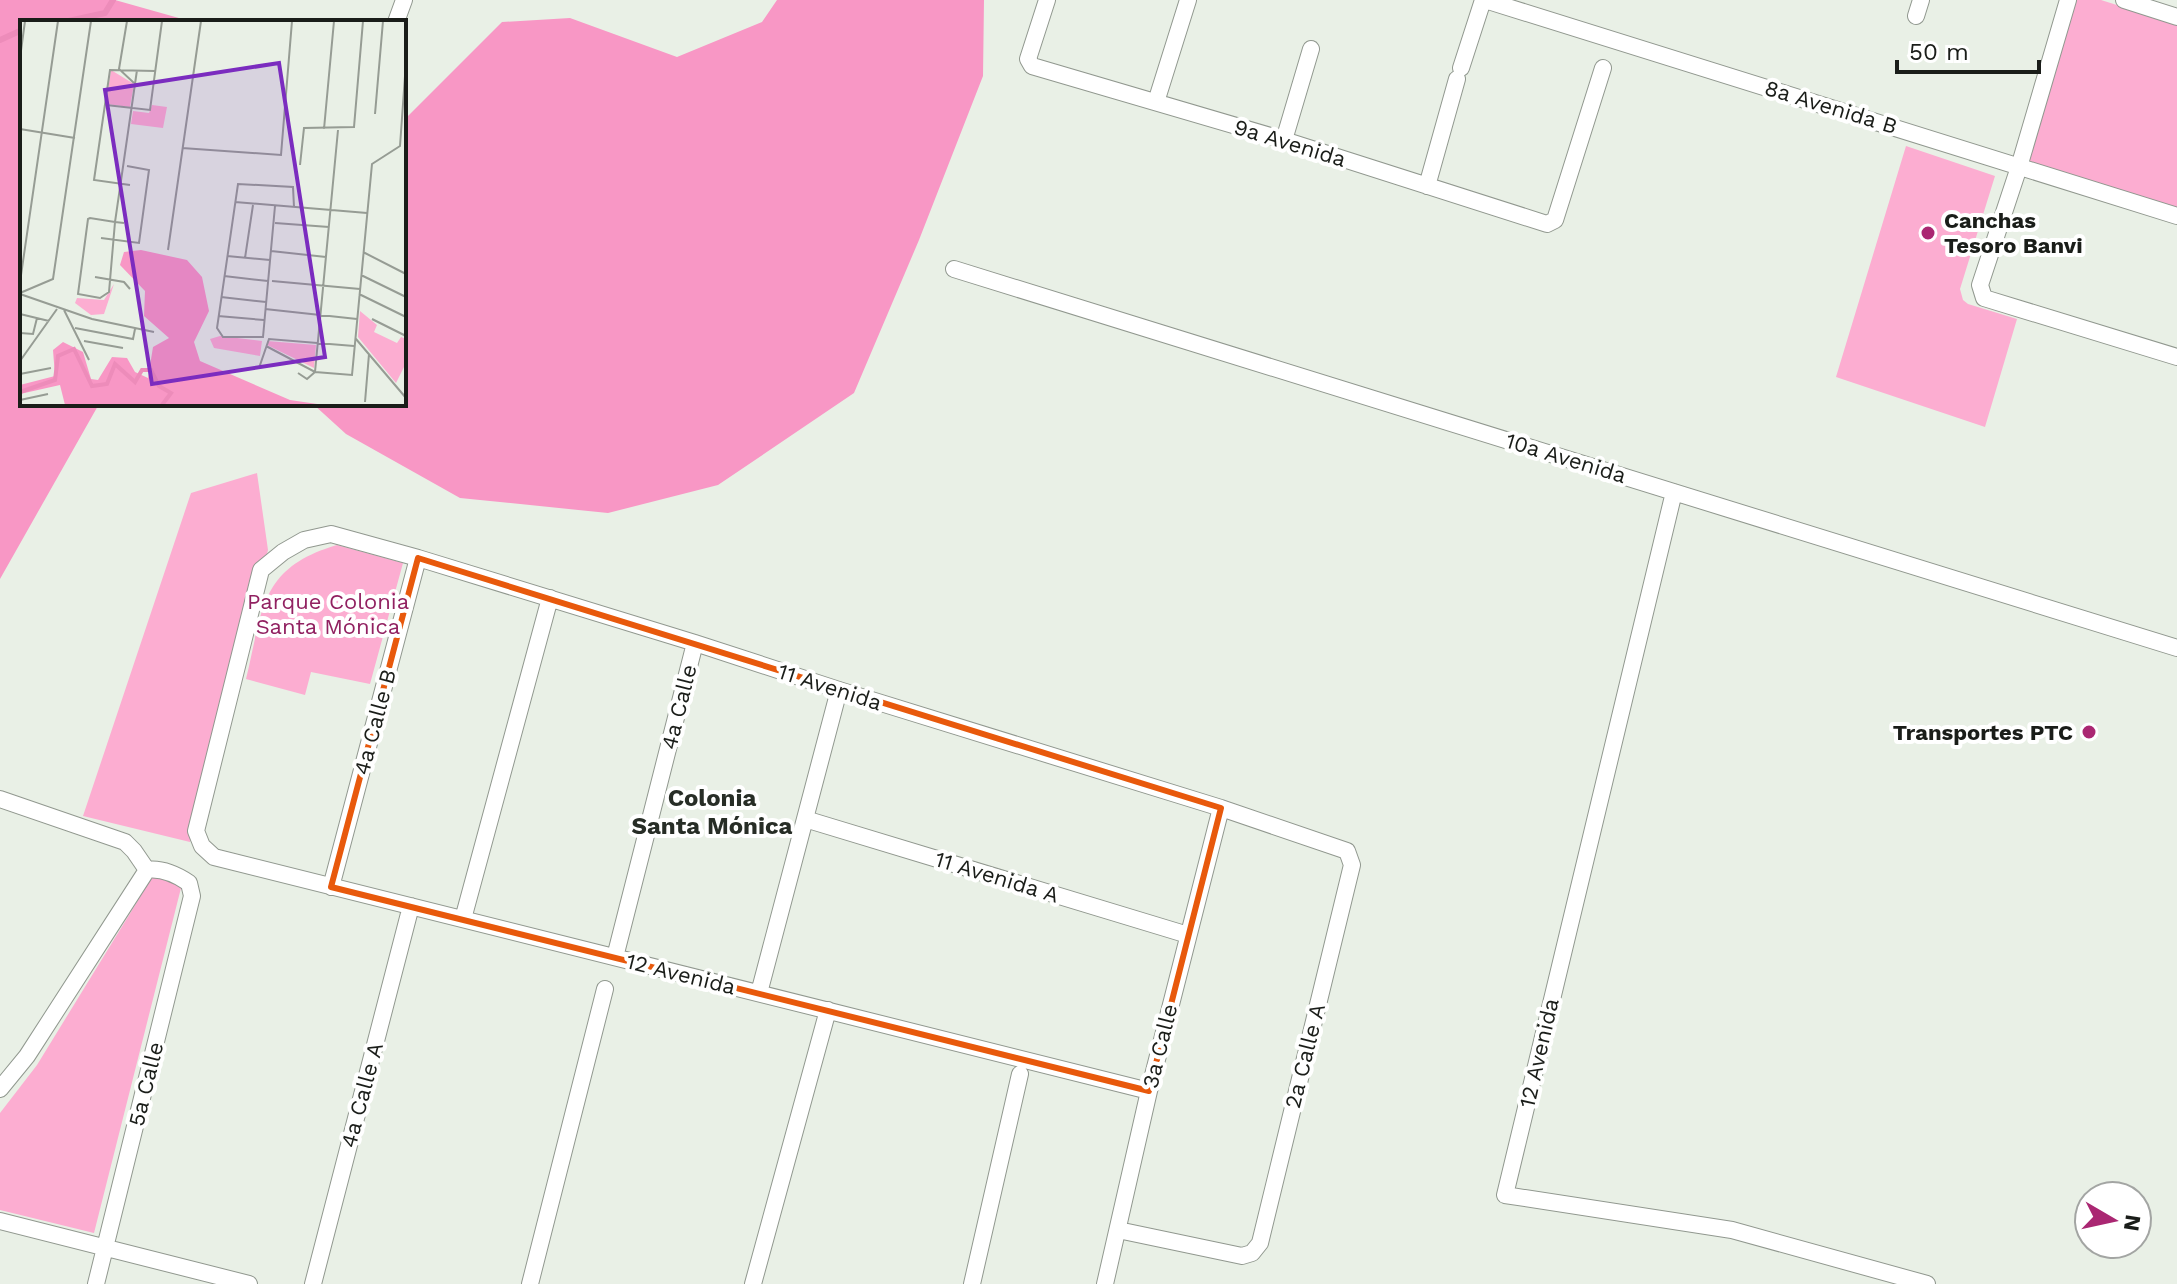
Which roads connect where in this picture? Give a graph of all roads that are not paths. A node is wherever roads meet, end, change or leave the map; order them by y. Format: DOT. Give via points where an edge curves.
graph roads {
  1 [pos="404,0"];
  2 [pos="1047,0"];
  3 [pos="1188,0"];
  4 [pos="1484,0"];
  5 [pos="2068,0"];
  6 [pos="2124,0"];
  7 [pos="2177,17"];
  8 [pos="397,20"];
  9 [pos="1311,49"];
  10 [pos="1603,68"];
  11 [pos="1156,102"];
  12 [pos="1284,140"];
  13 [pos="2019,167"];
  14 [pos="1427,186"];
  15 [pos="2177,216"];
  16 [pos="954,269"];
  17 [pos="2177,357"];
  18 [pos="1674,492"];
  19 [pos="418,558"];
  20 [pos="550,598"];
  21 [pos="695,643"];
  22 [pos="2177,648"];
  23 [pos="839,690"];
  24 [pos="0,799"];
  25 [pos="1221,808"];
  26 [pos="805,819"];
  27 [pos="1350,856"];
  28 [pos="214,857"];
  29 [pos="147,870"];
  30 [pos="331,887"];
  31 [pos="411,906"];
  32 [pos="463,919"];
  33 [pos="1188,935"];
  34 [pos="615,957"];
  35 [pos="605,989"];
  36 [pos="759,993"];
  37 [pos="828,1010"];
  38 [pos="1020,1074"];
  39 [pos="0,1089"];
  40 [pos="1149,1091"];
  41 [pos="0,1221"];
  42 [pos="1118,1230"];
  43 [pos="105,1249"];
  44 [pos="96,1284"];
  45 [pos="249,1284"];
  46 [pos="313,1284"];
  47 [pos="530,1284"];
  48 [pos="753,1284"];
  49 [pos="972,1284"];
  50 [pos="1105,1284"];
  51 [pos="1927,1284"];
  1 -- 8 [label="street"];
  2 -- 11 [label="street, 9a Avenida" via="1028,59 1032,66"];
  3 -- 11 [label="street"];
  4 -- 13 [label="street, 8a Avenida B"];
  4 -- 14 [label="street"];
  5 -- 13 [label="street"];
  6 -- 7 [label="street"];
  9 -- 12 [label="street"];
  10 -- 14 [label="street, 9a Avenida" via="1555,220 1547,224"];
  11 -- 12 [label="street, 9a Avenida"];
  12 -- 14 [label="street, 9a Avenida"];
  13 -- 15 [label="street, 8a Avenida B"];
  13 -- 17 [label="street" via="1980,285 1984,298"];
  16 -- 18 [label="street, 10a Avenida"];
  18 -- 22 [label="street, 10a Avenida"];
  18 -- 51 [label="street, 12 Avenida" via="1505,1195 1732,1230"];
  19 -- 20 [label="street, 11 Avenida"];
  19 -- 28 [label="street, 11 Avenida" via="331,534 304,540 261,570 196,831"];
  19 -- 30 [label="street, 4a Calle B"];
  20 -- 21 [label="street, 11 Avenida"];
  20 -- 32 [label="street"];
  21 -- 23 [label="street, 11 Avenida"];
  21 -- 34 [label="street, 4a Calle"];
  23 -- 25 [label="street, 11 Avenida"];
  23 -- 26 [label="street"];
  24 -- 29 [label="street" via="125,842"];
  25 -- 27 [label="street, 11 Avenida" via="1342,848"];
  25 -- 33 [label="street, 3a Calle"];
  26 -- 33 [label="street, 11 Avenida A"];
  26 -- 36 [label="street"];
  27 -- 42 [label="street, 2a Calle A" via="1260,1243 1242,1256"];
  28 -- 30 [label="street, 12 Avenida"];
  29 -- 39 [label="street" via="27,1056"];
  29 -- 43 [label="street, 5a Calle" via="189,883 190,904"];
  30 -- 31 [label="street, 12 Avenida"];
  31 -- 32 [label="street, 12 Avenida"];
  31 -- 46 [label="street, 4a Calle A"];
  32 -- 34 [label="street, 12 Avenida"];
  33 -- 40 [label="street, 3a Calle"];
  34 -- 36 [label="street, 12 Avenida"];
  35 -- 47 [label="street"];
  36 -- 37 [label="street, 12 Avenida"];
  37 -- 40 [label="street, 12 Avenida"];
  37 -- 48 [label="street"];
  38 -- 49 [label="street"];
  40 -- 42 [label="street, 3a Calle"];
  41 -- 43 [label="street"];
  42 -- 50 [label="street, 3a Calle"];
  43 -- 44 [label="street, 5a Calle"];
  43 -- 45 [label="street"];
}
